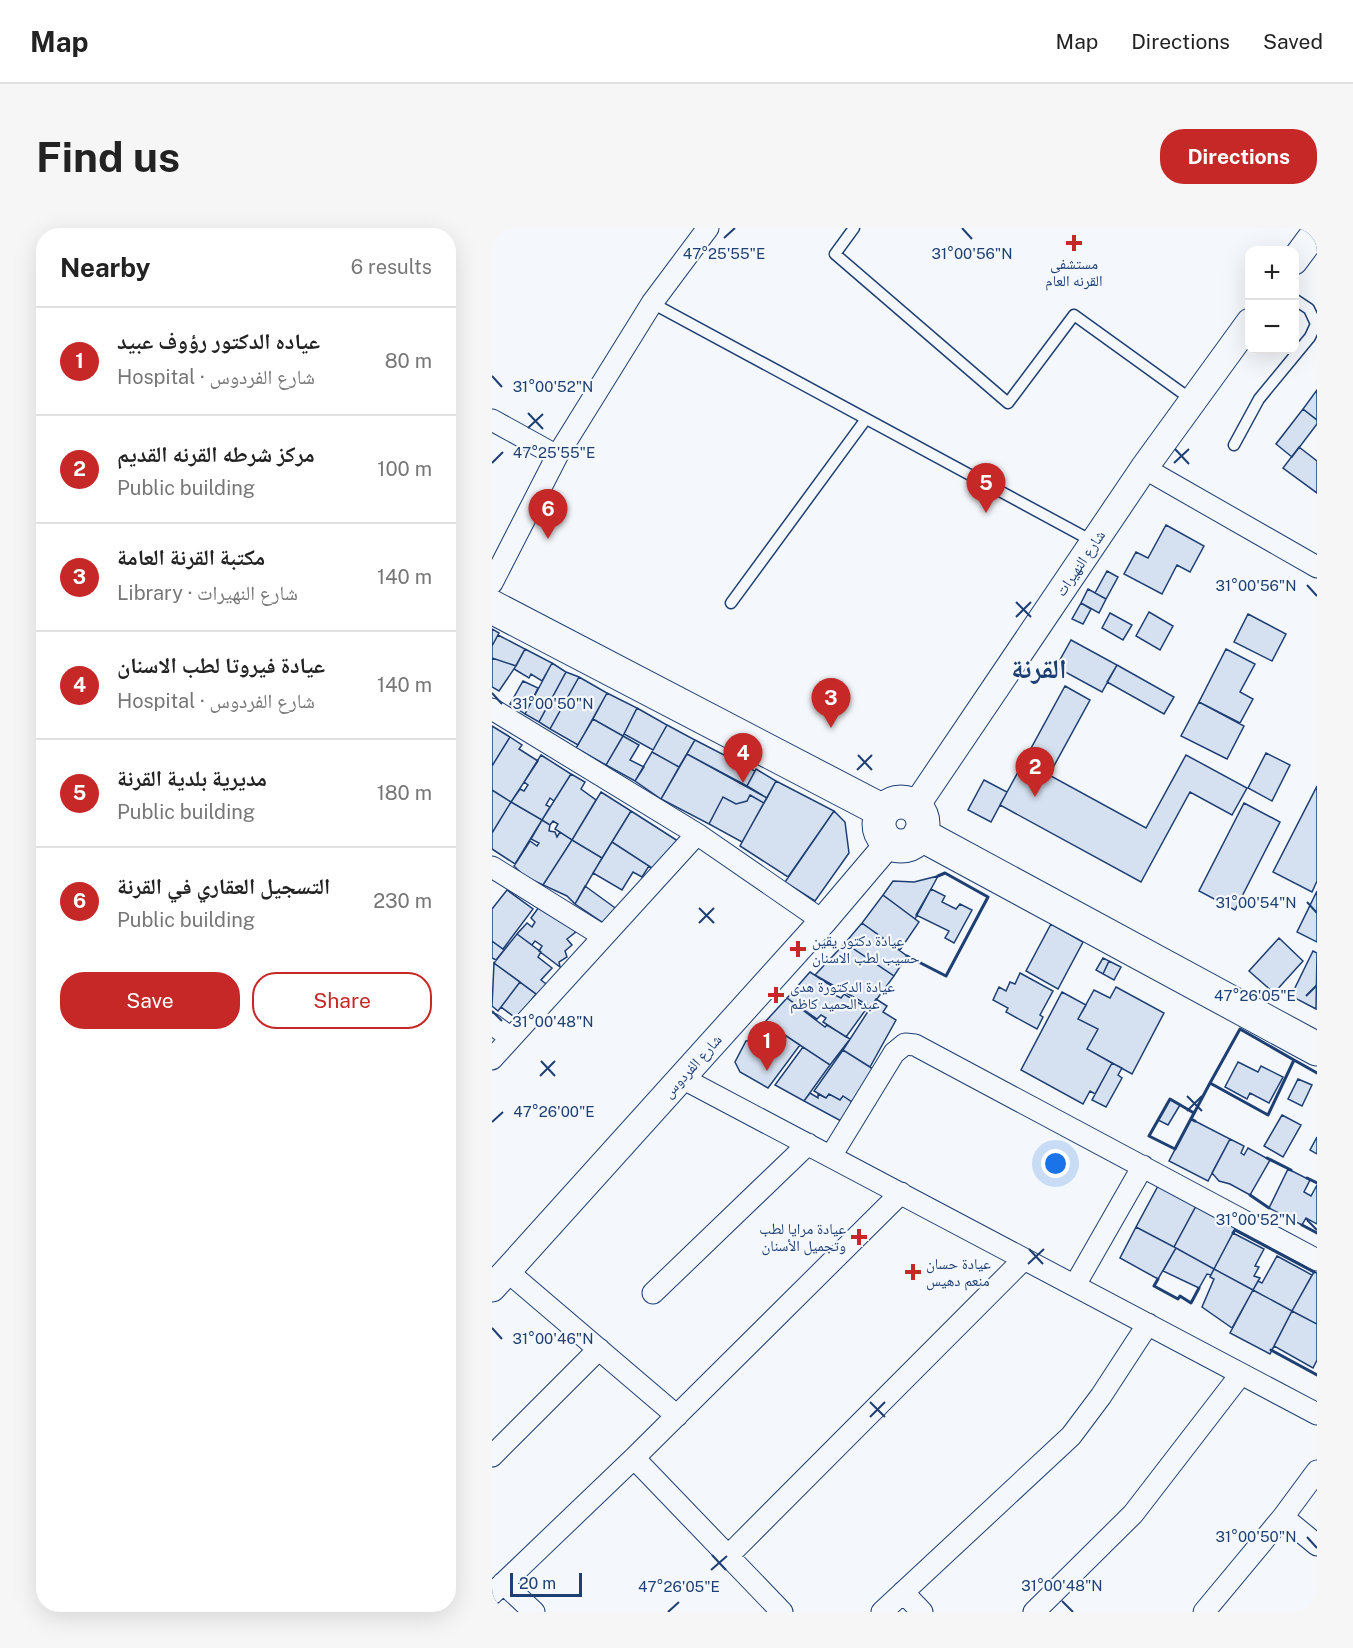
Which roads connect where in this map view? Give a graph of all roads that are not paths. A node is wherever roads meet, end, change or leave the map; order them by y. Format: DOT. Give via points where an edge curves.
graph roads {
  1 [pos="708,228"];
  2 [pos="854,228"];
  3 [pos="1317,230"];
  4 [pos="1299,254"];
  5 [pos="652,303"];
  6 [pos="1299,303"];
  7 [pos="1245,329"];
  8 [pos="1299,351"];
  9 [pos="1297,354"];
  10 [pos="1192,400"];
  11 [pos="866,419"];
  12 [pos="492,420"];
  13 [pos="1234,445"];
  14 [pos="557,456"];
  15 [pos="1144,468"];
  16 [pos="1094,542"];
  17 [pos="1317,567"];
  18 [pos="492,583"];
  19 [pos="731,603"];
  20 [pos="492,607"];
  21 [pos="492,709"];
  22 [pos="883,811"];
  23 [pos="918,820"];
  24 [pos="698,834"];
  25 [pos="890,842"];
  26 [pos="492,867"];
  27 [pos="823,921"];
  28 [pos="603,936"];
  29 [pos="492,1024"];
  30 [pos="511,1038"];
  31 [pos="1317,1049"];
  32 [pos="492,1059"];
  33 [pos="682,1078"];
  34 [pos="808,1144"];
  35 [pos="831,1156"];
  36 [pos="1143,1166"];
  37 [pos="901,1193"];
  38 [pos="1024,1259"];
  39 [pos="1317,1260"];
  40 [pos="500,1280"];
  41 [pos="1076,1285"];
  42 [pos="653,1293"];
  43 [pos="1148,1324"];
  44 [pos="599,1349"];
  45 [pos="1242,1374"];
  46 [pos="1317,1414"];
  47 [pos="677,1416"];
  48 [pos="492,1456"];
  49 [pos="634,1458"];
  50 [pos="1317,1471"];
  51 [pos="1283,1517"];
  52 [pos="1317,1545"];
  53 [pos="728,1556"];
  54 [pos="498,1588"];
  55 [pos="903,1592"];
  56 [pos="534,1612"];
  57 [pos="782,1612"];
  58 [pos="882,1612"];
  59 [pos="922,1612"];
  60 [pos="1034,1612"];
  61 [pos="1204,1612"];
  1 -- 5 [label="street"];
  2 -- 10 [label="lane" via="835,254 1008,403 1074,315"];
  3 -- 4 [label="street"];
  5 -- 11 [label="lane"];
  5 -- 14 [label="street"];
  6 -- 8 [label="lane" via="1309,309 1316,324"];
  7 -- 10 [label="street, شارع النهيرات"];
  9 -- 13 [label="lane" via="1259,399"];
  10 -- 15 [label="street, شارع النهيرات"];
  11 -- 16 [label="lane"];
  11 -- 19 [label="lane"];
  12 -- 14 [label="street"];
  14 -- 18 [label="street"];
  15 -- 16 [label="street, شارع النهيرات"];
  15 -- 17 [label="street"];
  16 -- 23 [label="street, شارع النهيرات"];
  20 -- 22 [label="main road"];
  21 -- 24 [label="street"];
  22 -- 23 [label="main road" via="902,802"];
  22 -- 25 [label="main road" via="879,824"];
  23 -- 25 [label="main road" via="910,844"];
  23 -- 31 [label="main road"];
  24 -- 27 [label="street"];
  24 -- 28 [label="street"];
  25 -- 27 [label="street, شارع الفردوس"];
  26 -- 28 [label="street"];
  27 -- 33 [label="street, شارع الفردوس"];
  28 -- 30 [label="street"];
  29 -- 30 [label="street"];
  30 -- 32 [label="street"];
  33 -- 34 [label="street"];
  33 -- 40 [label="street, شارع الفردوس"];
  34 -- 35 [label="street"];
  34 -- 42 [label="street"];
  35 -- 36 [label="street" via="894,1053 904,1044 915,1046"];
  35 -- 37 [label="street"];
  36 -- 39 [label="street"];
  36 -- 41 [label="street"];
  37 -- 38 [label="street"];
  37 -- 47 [label="street"];
  38 -- 41 [label="street"];
  38 -- 53 [label="street"];
  40 -- 44 [label="street"];
  41 -- 43 [label="street"];
  43 -- 45 [label="street"];
  43 -- 55 [label="street" via="1071,1436"];
  44 -- 47 [label="street"];
  44 -- 48 [label="street"];
  45 -- 46 [label="street"];
  45 -- 60 [label="street" via="1133,1514"];
  47 -- 49 [label="street"];
  49 -- 53 [label="street"];
  49 -- 54 [label="street"];
  50 -- 51 [label="street"];
  51 -- 52 [label="street"];
  51 -- 61 [label="street"];
  53 -- 57 [label="street"];
  54 -- 56 [label="street"];
  55 -- 58 [label="street"];
  55 -- 59 [label="street"];
}
